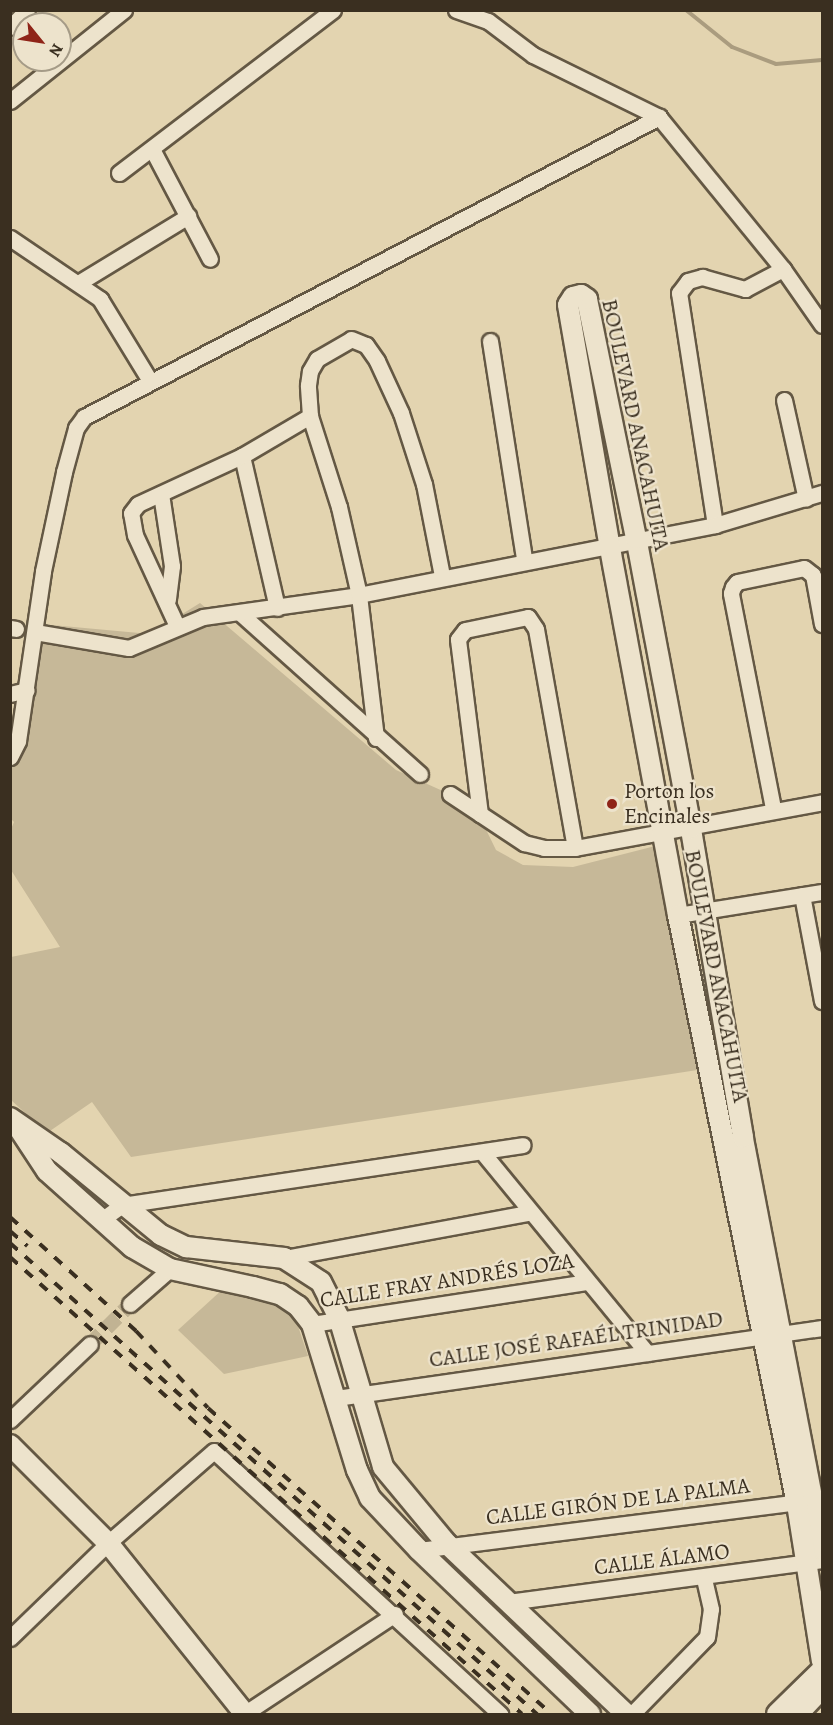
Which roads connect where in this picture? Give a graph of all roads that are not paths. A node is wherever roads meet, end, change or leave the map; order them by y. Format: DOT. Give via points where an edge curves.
graph roads {
  1 [pos="27,10"];
  2 [pos="124,10"];
  3 [pos="333,10"];
  4 [pos="456,10"];
  5 [pos="10,27"];
  6 [pos="10,101"];
  7 [pos="659,117"];
  8 [pos="152,149"];
  9 [pos="119,173"];
  10 [pos="188,216"];
  11 [pos="10,238"];
  12 [pos="210,258"];
  13 [pos="783,269"];
  14 [pos="80,282"];
  15 [pos="822,325"];
  16 [pos="490,341"];
  17 [pos="150,381"];
  18 [pos="784,400"];
  19 [pos="310,416"];
  20 [pos="242,456"];
  21 [pos="822,493"];
  22 [pos="161,494"];
  23 [pos="806,498"];
  24 [pos="715,525"];
  25 [pos="636,538"];
  26 [pos="609,543"];
  27 [pos="524,560"];
  28 [pos="442,576"];
  29 [pos="359,595"];
  30 [pos="168,600"];
  31 [pos="277,608"];
  32 [pos="241,614"];
  33 [pos="822,624"];
  34 [pos="177,626"];
  35 [pos="35,632"];
  36 [pos="27,690"];
  37 [pos="10,694"];
  38 [pos="376,738"];
  39 [pos="10,757"];
  40 [pos="420,774"];
  41 [pos="450,794"];
  42 [pos="822,802"];
  43 [pos="773,808"];
  44 [pos="480,814"];
  45 [pos="691,828"];
  46 [pos="663,833"];
  47 [pos="575,848"];
  48 [pos="822,892"];
  49 [pos="802,895"];
  50 [pos="705,910"];
  51 [pos="678,915"];
  52 [pos="820,969"];
  53 [pos="822,1001"];
  54 [pos="13,1121"];
  55 [pos="734,1139"];
  56 [pos="523,1145"];
  57 [pos="483,1153"];
  58 [pos="122,1205"];
  59 [pos="531,1212"];
  60 [pos="100,1221"];
  61 [pos="284,1258"];
  62 [pos="170,1269"];
  63 [pos="588,1282"];
  64 [pos="130,1305"];
  65 [pos="339,1318"];
  66 [pos="312,1324"];
  67 [pos="822,1328"];
  68 [pos="781,1333"];
  69 [pos="761,1335"];
  70 [pos="90,1344"];
  71 [pos="647,1353"];
  72 [pos="360,1394"];
  73 [pos="336,1398"];
  74 [pos="10,1420"];
  75 [pos="10,1445"];
  76 [pos="811,1501"];
  77 [pos="108,1543"];
  78 [pos="447,1544"];
  79 [pos="822,1549"];
  80 [pos="419,1550"];
  81 [pos="814,1561"];
  82 [pos="704,1578"];
  83 [pos="508,1602"];
  84 [pos="395,1614"];
  85 [pos="10,1638"];
  86 [pos="822,1661"];
  87 [pos="822,1670"];
  88 [pos="822,1688"];
  89 [pos="245,1714"];
  90 [pos="500,1714"];
  91 [pos="591,1714"];
  92 [pos="626,1714"];
  93 [pos="632,1714"];
  94 [pos="777,1714"];
  95 [pos="798,1714"];
  1 -- 5 [label="street"];
  2 -- 6 [label="street"];
  3 -- 8 [label="street"];
  4 -- 7 [label="street" via="488,21 533,55"];
  7 -- 13 [label="street"];
  7 -- 17 [label="street"];
  8 -- 9 [label="street"];
  8 -- 10 [label="street"];
  10 -- 12 [label="street"];
  10 -- 14 [label="street"];
  11 -- 14 [label="street"];
  13 -- 15 [label="street"];
  13 -- 24 [label="street" via="745,289 702,277 688,281 679,293"];
  14 -- 17 [label="street" via="100,299 115,320"];
  16 -- 27 [label="street"];
  17 -- 35 [label="street" via="84,417 76,428 43,571"];
  18 -- 23 [label="street"];
  19 -- 20 [label="street"];
  19 -- 28 [label="street" via="310,370 332,347 351,339 360,341 377,361 401,413 424,484"];
  19 -- 29 [label="street" via="339,507"];
  20 -- 22 [label="street"];
  20 -- 31 [label="street"];
  21 -- 23 [label="street"];
  22 -- 30 [label="street" via="172,566"];
  22 -- 30 [label="street" via="138,504 131,513 131,524"];
  23 -- 24 [label="street"];
  24 -- 25 [label="street"];
  25 -- 26 [label="street"];
  25 -- 26 [label="street, BOULEVARD ANACAHUITA" via="587,299 581,295 573,297 568,305"];
  25 -- 45 [label="street, BOULEVARD ANACAHUITA"];
  26 -- 27 [label="street"];
  26 -- 46 [label="street, BOULEVARD ANACAHUITA"];
  27 -- 28 [label="street"];
  28 -- 29 [label="street"];
  29 -- 31 [label="street"];
  29 -- 38 [label="street"];
  30 -- 34 [label="street"];
  31 -- 32 [label="street"];
  32 -- 34 [label="street" via="203,617"];
  32 -- 38 [label="street"];
  33 -- 43 [label="street" via="813,575 804,568 737,582 732,587 730,593"];
  34 -- 35 [label="street" via="129,648"];
  35 -- 36 [label="street"];
  36 -- 37 [label="street"];
  36 -- 39 [label="street" via="18,741"];
  38 -- 40 [label="street"];
  41 -- 44 [label="street"];
  42 -- 43 [label="street"];
  43 -- 45 [label="street"];
  44 -- 47 [label="street" via="534,847"];
  44 -- 47 [label="street" via="458,639 465,630 528,617 536,629"];
  45 -- 46 [label="street"];
  45 -- 50 [label="street, BOULEVARD ANACAHUITA"];
  46 -- 47 [label="street"];
  46 -- 51 [label="street, BOULEVARD ANACAHUITA"];
  48 -- 49 [label="street"];
  49 -- 50 [label="street"];
  49 -- 52 [label="street"];
  50 -- 51 [label="street"];
  50 -- 55 [label="street, BOULEVARD ANACAHUITA"];
  51 -- 55 [label="street, BOULEVARD ANACAHUITA"];
  52 -- 53 [label="street"];
  54 -- 58 [label="street" via="61,1153"];
  54 -- 60 [label="street" via="47,1171"];
  55 -- 68 [label="street, BOULEVARD ANACAHUITA"];
  55 -- 69 [label="street, BOULEVARD ANACAHUITA"];
  56 -- 57 [label="street"];
  57 -- 58 [label="street"];
  57 -- 59 [label="street"];
  58 -- 60 [label="street"];
  58 -- 61 [label="street" via="161,1235 186,1247"];
  59 -- 61 [label="street"];
  59 -- 63 [label="street"];
  60 -- 62 [label="street" via="132,1247"];
  61 -- 65 [label="street" via="321,1282"];
  62 -- 64 [label="street"];
  62 -- 66 [label="street" via="280,1294 298,1306"];
  63 -- 65 [label="street, CALLE FRAY ANDRÉS LOZA"];
  63 -- 71 [label="street"];
  65 -- 66 [label="street, CALLE FRAY ANDRÉS LOZA"];
  65 -- 72 [label="street"];
  66 -- 73 [label="street"];
  67 -- 68 [label="street, CALLE JOSÉ RAFAÉL TRINIDAD"];
  68 -- 69 [label="street, CALLE JOSÉ RAFAÉL TRINIDAD"];
  68 -- 76 [label="street, BOULEVARD ANACAHUITA"];
  69 -- 71 [label="street, CALLE JOSÉ RAFAÉL TRINIDAD"];
  69 -- 76 [label="street, BOULEVARD ANACAHUITA"];
  70 -- 74 [label="street"];
  71 -- 72 [label="street, CALLE JOSÉ RAFAÉL TRINIDAD"];
  72 -- 73 [label="street, CALLE JOSÉ RAFAÉL TRINIDAD"];
  72 -- 78 [label="street" via="383,1467"];
  73 -- 80 [label="street" via="357,1470 370,1498"];
  75 -- 77 [label="street"];
  76 -- 78 [label="street, CALLE GIRÓN DE LA PALMA"];
  76 -- 79 [label="street"];
  76 -- 81 [label="street"];
  77 -- 84 [label="street" via="207,1454 217,1452"];
  77 -- 85 [label="street"];
  77 -- 89 [label="street"];
  78 -- 80 [label="street, CALLE GIRÓN DE LA PALMA"];
  78 -- 83 [label="street"];
  80 -- 91 [label="street"];
  81 -- 82 [label="street, CALLE ÁLAMO"];
  81 -- 86 [label="street"];
  82 -- 83 [label="street, CALLE ÁLAMO"];
  82 -- 93 [label="street" via="711,1609 707,1637"];
  83 -- 92 [label="street"];
  84 -- 89 [label="street"];
  84 -- 90 [label="street"];
  87 -- 94 [label="street"];
  88 -- 95 [label="street"];
}
